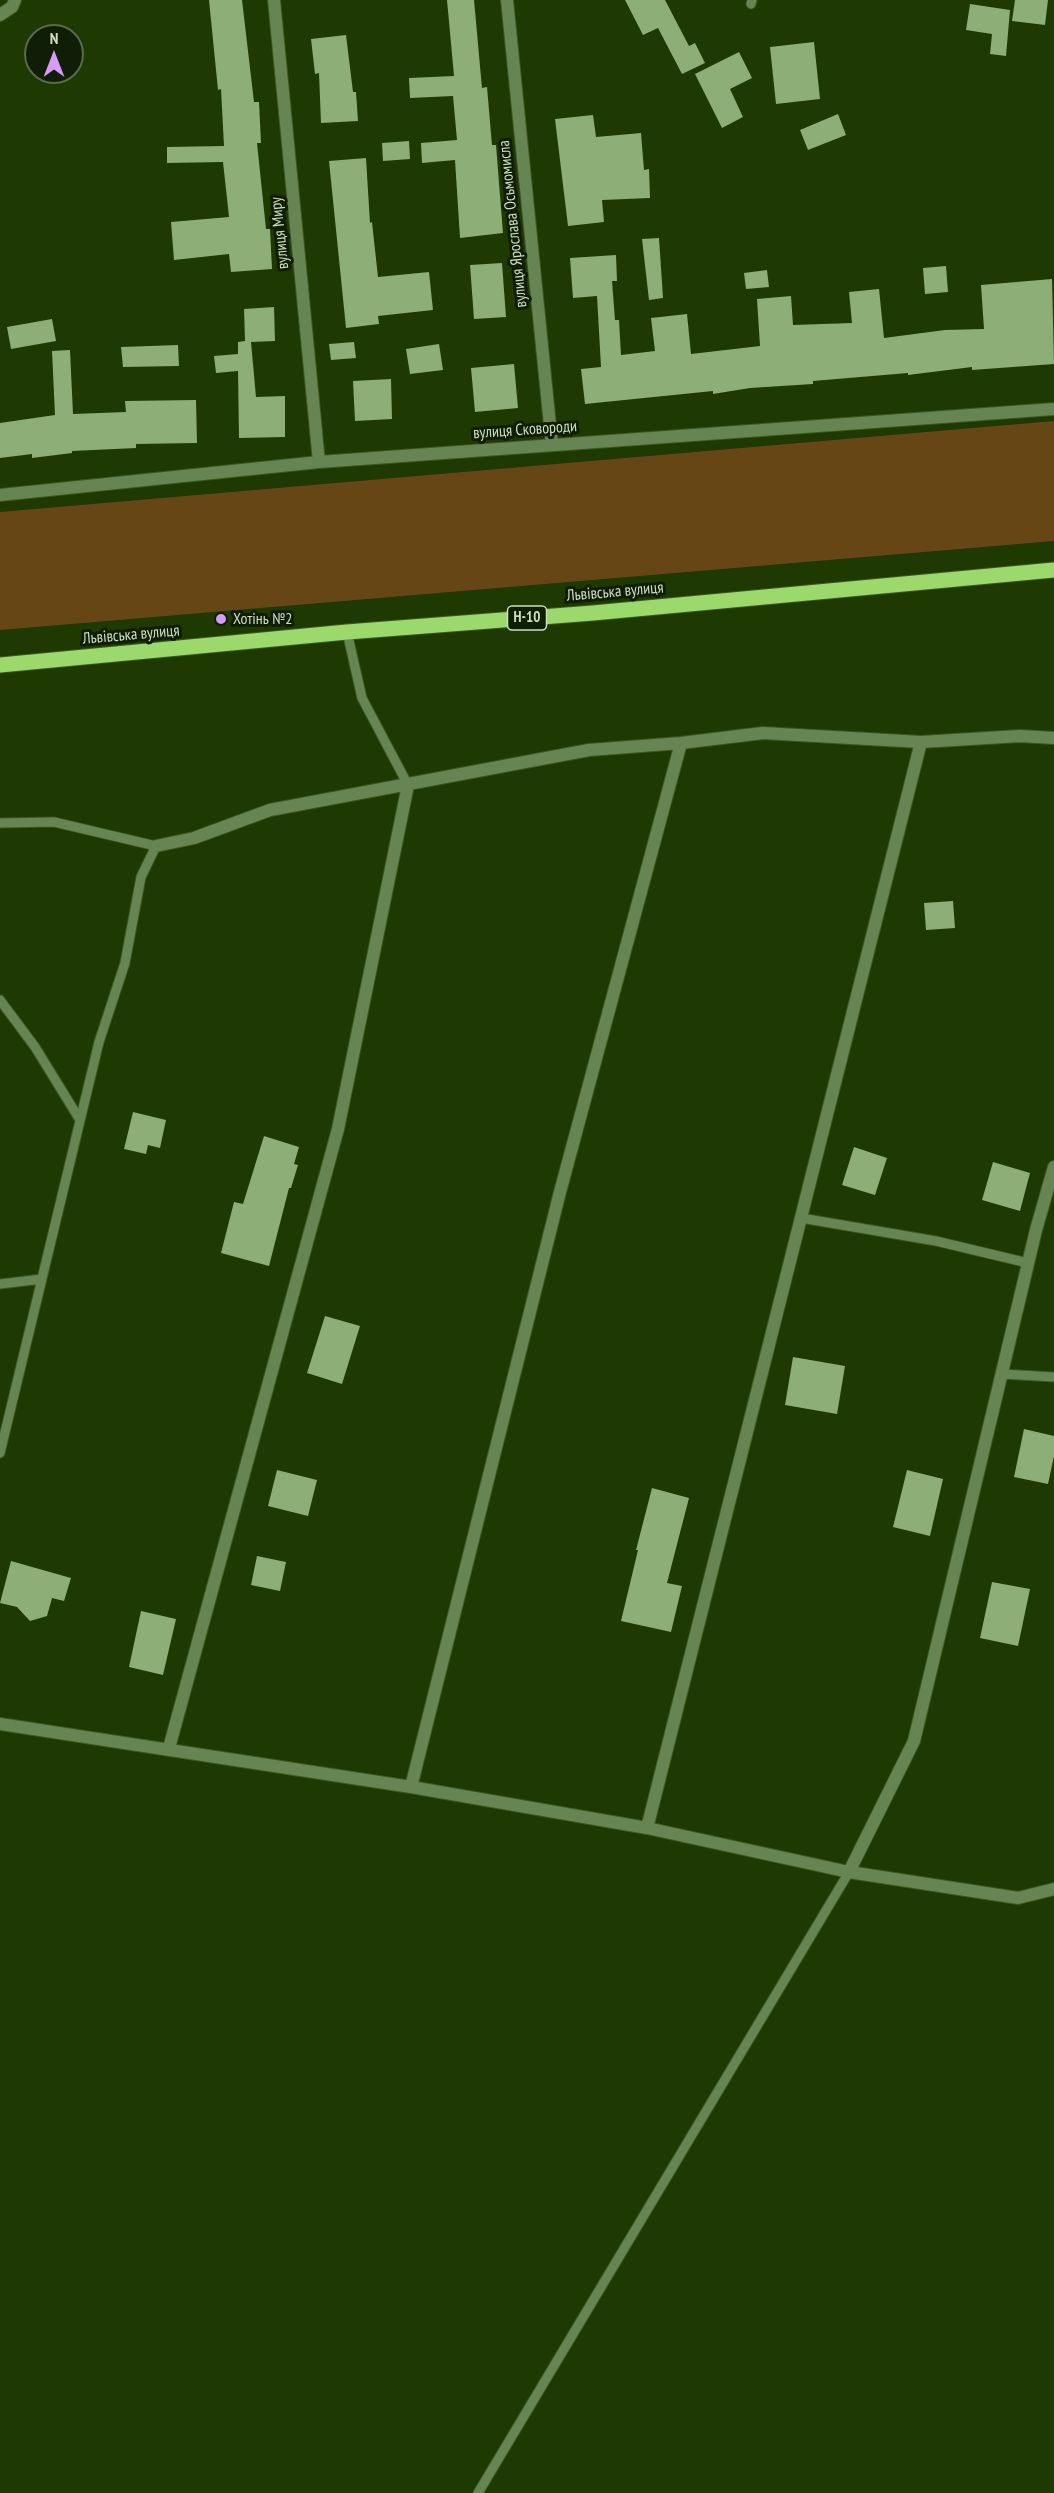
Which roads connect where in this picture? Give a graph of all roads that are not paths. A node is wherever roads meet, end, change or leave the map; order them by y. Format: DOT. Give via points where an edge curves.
graph roads {
  1 [pos="15,0"];
  2 [pos="274,0"];
  3 [pos="507,0"];
  4 [pos="0,15"];
  5 [pos="1054,409"];
  6 [pos="552,445"];
  7 [pos="319,462"];
  8 [pos="0,495"];
  9 [pos="1054,570"];
  10 [pos="347,632"];
  11 [pos="0,665"];
  12 [pos="1054,738"];
  13 [pos="921,742"];
  14 [pos="681,743"];
  15 [pos="408,786"];
  16 [pos="0,824"];
  17 [pos="156,846"];
  18 [pos="0,1000"];
  19 [pos="80,1120"];
  20 [pos="1054,1167"];
  21 [pos="801,1218"];
  22 [pos="1028,1263"];
  23 [pos="42,1279"];
  24 [pos="0,1284"];
  25 [pos="1002,1374"];
  26 [pos="1054,1377"];
  27 [pos="0,1453"];
  28 [pos="0,1724"];
  29 [pos="169,1748"];
  30 [pos="411,1787"];
  31 [pos="647,1828"];
  32 [pos="849,1872"];
  33 [pos="1054,1889"];
  34 [pos="478,2493"];
  1 -- 4 [label="street"];
  2 -- 7 [label="street, вулиця Миру"];
  3 -- 6 [label="street, вулиця Ярослава Осьмомисла"];
  5 -- 6 [label="street, вулиця Сковороди"];
  6 -- 7 [label="street, вулиця Сковороди"];
  7 -- 8 [label="street, вулиця Сковороди"];
  9 -- 10 [label="main road, Львівська вулиця / Н-10"];
  10 -- 11 [label="main road, Львівська вулиця / Н-10"];
  10 -- 15 [label="lane" via="362,698"];
  12 -- 13 [label="street" via="1020,736"];
  13 -- 14 [label="street" via="763,733"];
  13 -- 21 [label="street"];
  14 -- 15 [label="street" via="589,750"];
  14 -- 30 [label="street" via="557,1204"];
  15 -- 17 [label="street" via="270,810 194,838"];
  15 -- 29 [label="street" via="338,1129"];
  16 -- 17 [label="lane" via="54,822"];
  17 -- 19 [label="lane" via="141,877 124,963"];
  18 -- 19 [label="lane" via="35,1047"];
  19 -- 23 [label="lane"];
  20 -- 22 [label="street"];
  21 -- 22 [label="lane" via="936,1241"];
  21 -- 31 [label="street"];
  22 -- 25 [label="street"];
  23 -- 24 [label="lane"];
  23 -- 27 [label="lane"];
  25 -- 26 [label="lane"];
  25 -- 32 [label="street" via="914,1741"];
  28 -- 29 [label="street"];
  29 -- 30 [label="street"];
  30 -- 31 [label="street"];
  31 -- 32 [label="street"];
  32 -- 33 [label="street" via="1018,1898"];
  32 -- 34 [label="lane"];
}
